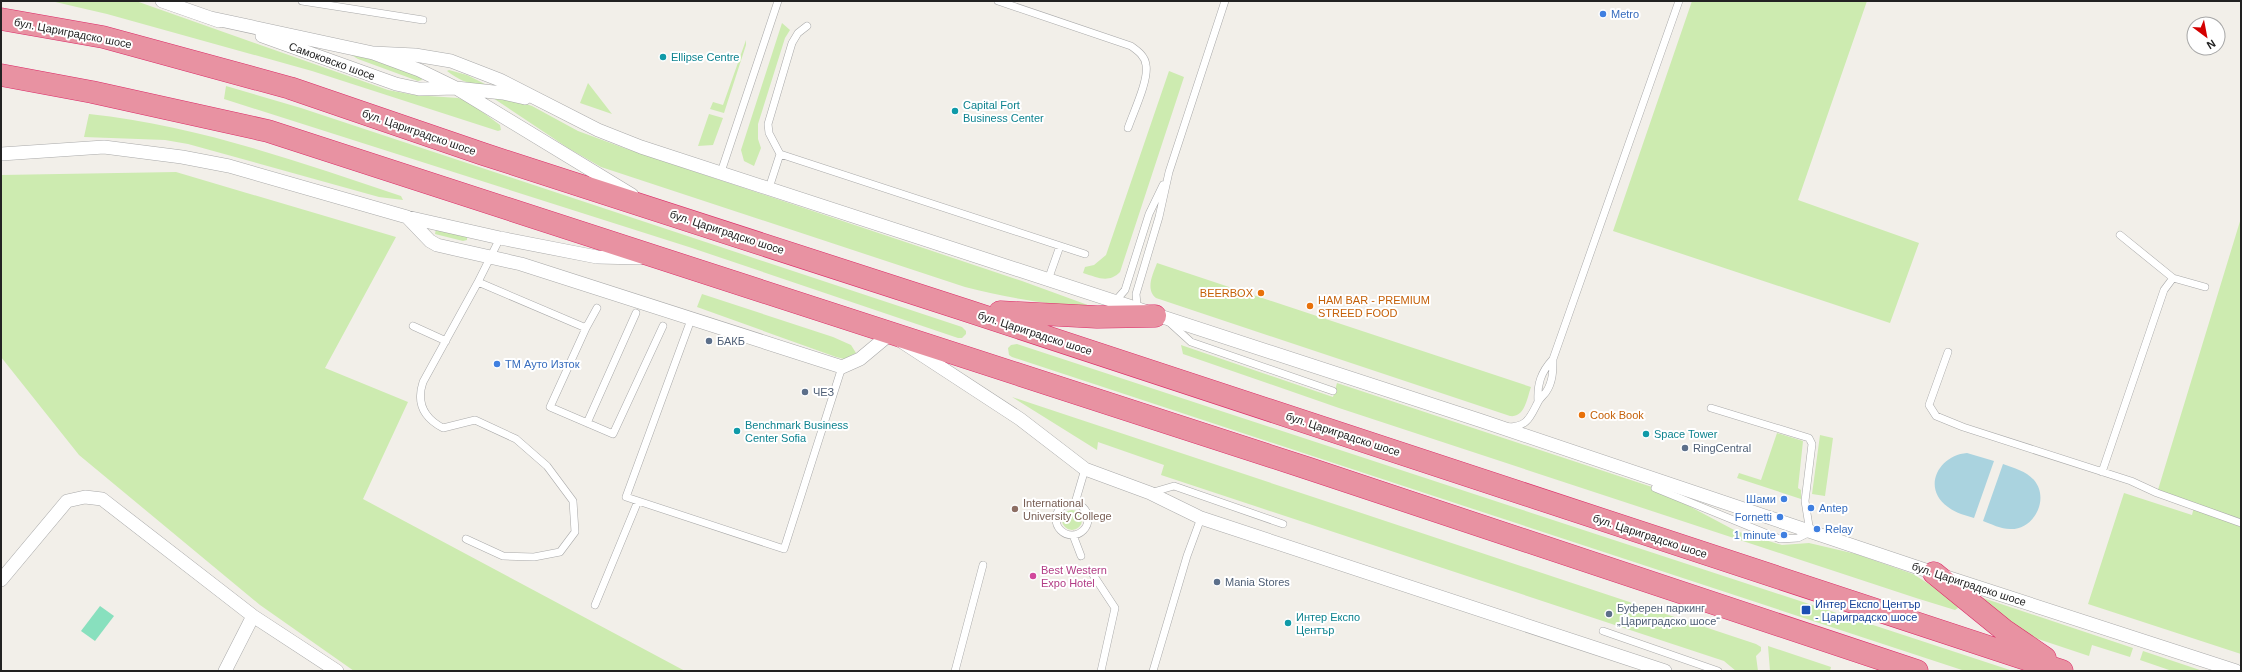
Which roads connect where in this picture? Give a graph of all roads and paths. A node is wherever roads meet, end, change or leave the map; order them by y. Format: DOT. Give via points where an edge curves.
graph roads {
  1 [pos="162,1"];
  2 [pos="302,1"];
  3 [pos="778,1"];
  4 [pos="998,1"];
  5 [pos="1225,1"];
  6 [pos="1679,1"];
  7 [pos="211,18"];
  8 [pos="1,19"];
  9 [pos="423,20"];
  10 [pos="807,26"];
  11 [pos="372,54"];
  12 [pos="1,75"];
  13 [pos="456,88"];
  14 [pos="544,103"];
  15 [pos="1128,128"];
  16 [pos="1,154"];
  17 [pos="780,154"];
  18 [pos="720,172"];
  19 [pos="1169,172"];
  20 [pos="769,188"];
  21 [pos="655,208"];
  22 [pos="407,217"];
  23 [pos="2120,235"];
  24 [pos="500,238"];
  25 [pos="1060,246"];
  26 [pos="1085,254"];
  27 [pos="490,257"];
  28 [pos="660,258"];
  29 [pos="2173,278"];
  30 [pos="1048,280"];
  31 [pos="478,282"];
  32 [pos="2206,287"];
  33 [pos="1107,300"];
  34 [pos="597,308"];
  35 [pos="965,310"];
  36 [pos="636,313"];
  37 [pos="1155,316"];
  38 [pos="692,317"];
  39 [pos="413,326"];
  40 [pos="663,326"];
  41 [pos="586,328"];
  42 [pos="890,334"];
  43 [pos="446,341"];
  44 [pos="1948,352"];
  45 [pos="842,367"];
  46 [pos="1332,391"];
  47 [pos="1711,408"];
  48 [pos="587,423"];
  49 [pos="1501,427"];
  50 [pos="1085,469"];
  51 [pos="2102,472"];
  52 [pos="1655,488"];
  53 [pos="1150,493"];
  54 [pos="638,501"];
  55 [pos="1075,503"];
  56 [pos="1201,518"];
  57 [pos="2241,523"];
  58 [pos="1284,524"];
  59 [pos="1810,532"];
  60 [pos="1073,535"];
  61 [pos="466,539"];
  62 [pos="1081,556"];
  63 [pos="983,565"];
  64 [pos="1092,573"];
  65 [pos="1934,573"];
  66 [pos="1,580"];
  67 [pos="595,605"];
  68 [pos="252,616"];
  69 [pos="1603,631"];
  70 [pos="225,671"];
  71 [pos="337,671"];
  72 [pos="955,671"];
  73 [pos="1101,671"];
  74 [pos="1153,671"];
  75 [pos="1665,671"];
  76 [pos="1718,671"];
  77 [pos="1916,671"];
  78 [pos="2063,671"];
  79 [pos="2236,671"];
  1 -- 7 [label="street, Самоковско шосе"];
  2 -- 9 [label="lane"];
  3 -- 18 [label="lane"];
  4 -- 15 [label="lane" via="1131,46 1139,51 1144,58 1146,73"];
  5 -- 19 [label="lane"];
  6 -- 49 [label="lane" via="1553,359 1542,374 1537,388 1538,401 1534,413 1524,423"];
  7 -- 11 [label="street, Самоковско шосе"];
  7 -- 13 [label="street, Самоковско шосе" via="396,84 419,89"];
  8 -- 21 [label="highway, бул. Цариградско шосе" via="103,37 290,88 483,154"];
  10 -- 17 [label="lane" via="798,33 792,43 768,124 769,133"];
  11 -- 13 [label="street, Самоковско шосе" via="419,70"];
  11 -- 14 [label="street, бул. Цариградско шосе" via="416,55 451,61 500,80"];
  12 -- 28 [label="highway" via="92,92 268,131"];
  13 -- 14 [label="street, бул. Цариградско шосе" via="503,93"];
  13 -- 21 [label="street, Самоковско шосе"];
  14 -- 18 [label="street, бул. Цариградско шосе" via="598,130 641,147"];
  16 -- 22 [label="street" via="104,146 182,157 229,166"];
  17 -- 20 [label="lane"];
  17 -- 25 [label="lane"];
  18 -- 20 [label="street, бул. Цариградско шосе"];
  19 -- 33 [label="lane" via="1149,214 1125,290 1118,298"];
  19 -- 37 [label="lane" via="1159,217 1136,294 1137,304"];
  20 -- 30 [label="street, бул. Цариградско шосе"];
  21 -- 35 [label="highway, бул. Цариградско шосе"];
  22 -- 24 [label="street"];
  22 -- 27 [label="street" via="436,245"];
  23 -- 29 [label="lane"];
  24 -- 27 [label="lane"];
  24 -- 28 [label="street" via="597,257"];
  25 -- 26 [label="lane"];
  25 -- 30 [label="lane"];
  27 -- 31 [label="lane"];
  27 -- 38 [label="street" via="521,264"];
  28 -- 42 [label="highway"];
  29 -- 32 [label="lane"];
  29 -- 51 [label="lane" via="2164,290 2157,309"];
  30 -- 33 [label="street, бул. Цариградско шосе"];
  31 -- 41 [label="lane"];
  31 -- 43 [label="lane"];
  33 -- 37 [label="street, бул. Цариградско шосе"];
  34 -- 41 [label="lane"];
  35 -- 37 [label="highway" via="1042,316"];
  35 -- 78 [label="highway, бул. Цариградско шосе"];
  36 -- 48 [label="lane"];
  37 -- 46 [label="lane" via="1191,342"];
  37 -- 49 [label="street, бул. Цариградско шосе"];
  38 -- 45 [label="street"];
  38 -- 54 [label="lane" via="626,496"];
  39 -- 43 [label="lane"];
  40 -- 48 [label="lane" via="613,434"];
  41 -- 48 [label="lane" via="550,407"];
  42 -- 45 [label="street" via="860,360"];
  42 -- 50 [label="street" via="1020,419"];
  42 -- 77 [label="highway" via="1310,469"];
  43 -- 61 [label="lane" via="423,382 420,393 421,404 428,419 443,428 475,420 516,439 547,466 573,501 575,532 560,552 534,557 503,556"];
  44 -- 51 [label="lane" via="1929,405 1936,416"];
  45 -- 54 [label="lane" via="784,549"];
  47 -- 59 [label="lane" via="1809,438 1812,444 1805,501"];
  49 -- 59 [label="street, бул. Цариградско шосе"];
  50 -- 53 [label="street"];
  50 -- 55 [label="lane"];
  51 -- 57 [label="lane"];
  52 -- 59 [label="lane" via="1780,539 1798,538"];
  53 -- 56 [label="street"];
  53 -- 58 [label="lane" via="1174,486"];
  54 -- 67 [label="lane"];
  55 -- 60 [label="lane" via="1084,508 1088,518 1086,528"];
  55 -- 60 [label="lane" via="1060,509 1056,518 1063,532"];
  56 -- 74 [label="lane"];
  56 -- 75 [label="street"];
  59 -- 65 [label="street, бул. Цариградско шосе"];
  60 -- 62 [label="lane"];
  63 -- 72 [label="lane"];
  64 -- 73 [label="lane" via="1115,608"];
  65 -- 78 [label="highway" via="2004,630"];
  65 -- 79 [label="street, бул. Цариградско шосе"];
  66 -- 68 [label="street" via="67,501 85,497 102,499"];
  68 -- 70 [label="street"];
  68 -- 71 [label="street"];
  69 -- 76 [label="lane"];
}
